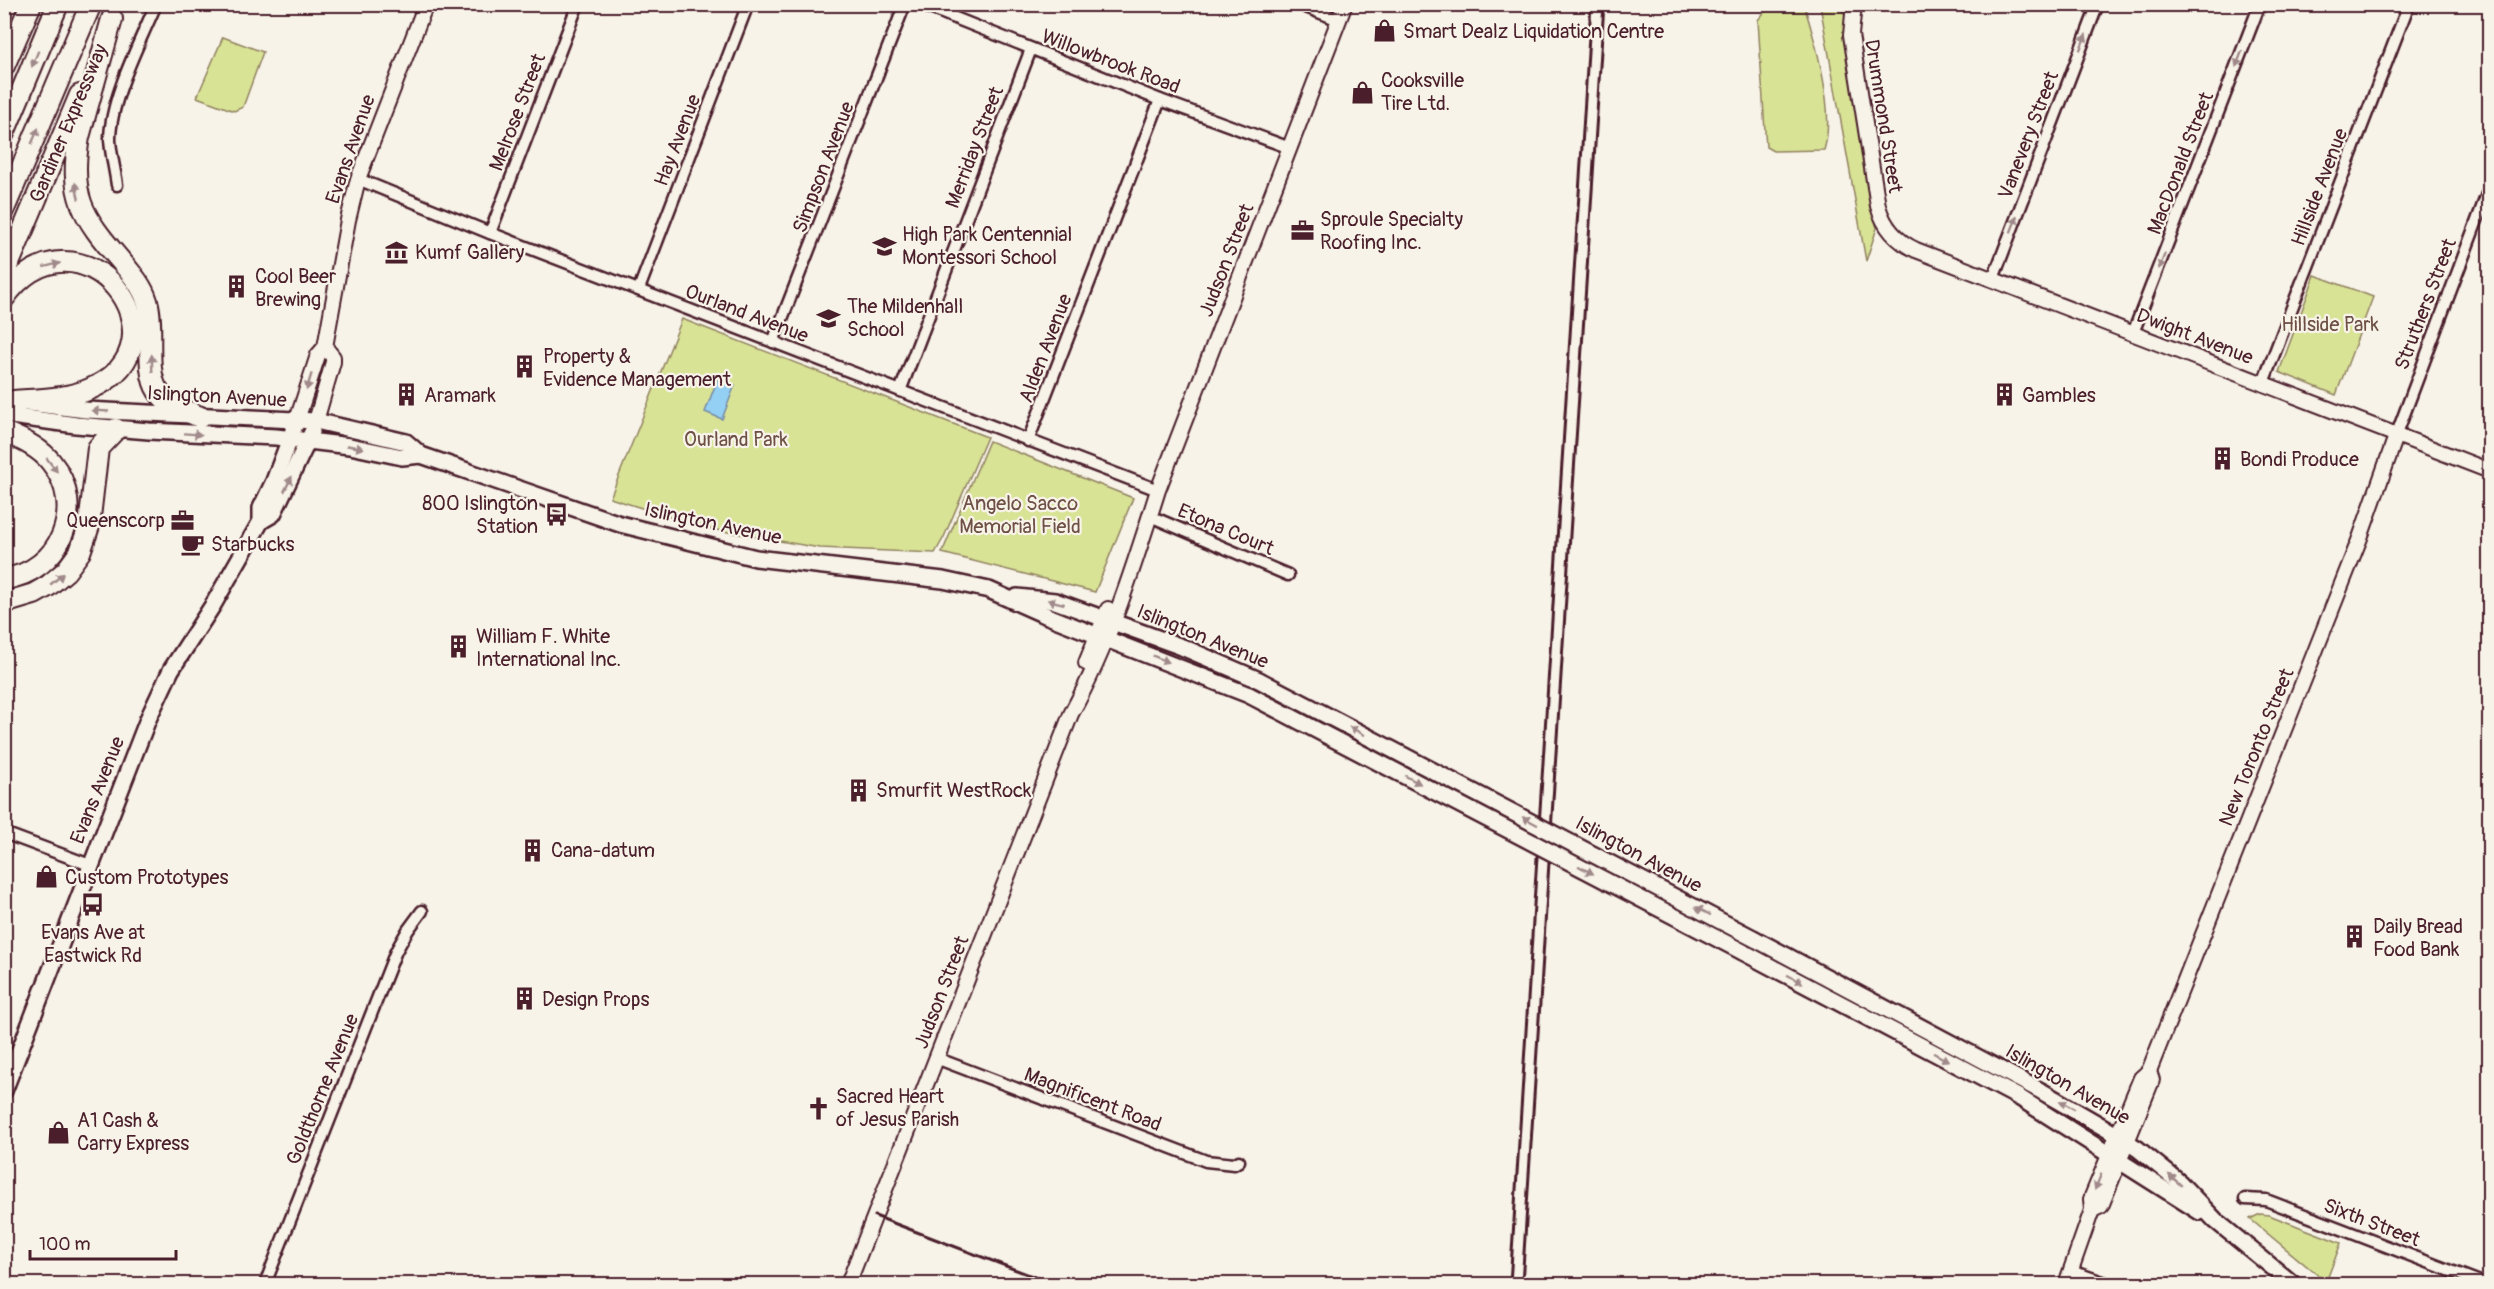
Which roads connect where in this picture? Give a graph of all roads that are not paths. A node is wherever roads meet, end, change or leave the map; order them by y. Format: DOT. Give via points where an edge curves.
graph roads {
  1 [pos="31,4"];
  2 [pos="58,4"];
  3 [pos="91,4"];
  4 [pos="156,4"];
  5 [pos="426,4"];
  6 [pos="578,4"];
  7 [pos="748,4"];
  8 [pos="905,4"];
  9 [pos="920,4"];
  10 [pos="1298,4"];
  11 [pos="1345,4"];
  12 [pos="1854,4"];
  13 [pos="2098,4"];
  14 [pos="2260,4"];
  15 [pos="2409,4"];
  16 [pos="115,12"];
  17 [pos="1339,20"];
  18 [pos="1030,49"];
  19 [pos="4,66"];
  20 [pos="1160,100"];
  21 [pos="4,133"];
  22 [pos="1290,148"];
  23 [pos="358,179"];
  24 [pos="117,185"];
  25 [pos="2490,186"];
  26 [pos="4,209"];
  27 [pos="1890,231"];
  28 [pos="490,233"];
  29 [pos="4,275"];
  30 [pos="1993,279"];
  31 [pos="639,289"];
  32 [pos="4,298"];
  33 [pos="2133,333"];
  34 [pos="773,342"];
  35 [pos="325,347"];
  36 [pos="2263,383"];
  37 [pos="900,392"];
  38 [pos="8,405"];
  39 [pos="200,417"];
  40 [pos="297,420"];
  41 [pos="316,421"];
  42 [pos="116,429"];
  43 [pos="4,432"];
  44 [pos="2396,436"];
  45 [pos="291,439"];
  46 [pos="308,441"];
  47 [pos="1028,441"];
  48 [pos="421,455"];
  49 [pos="2490,471"];
  50 [pos="1158,490"];
  51 [pos="261,521"];
  52 [pos="1147,523"];
  53 [pos="1288,576"];
  54 [pos="4,579"];
  55 [pos="4,603"];
  56 [pos="1105,628"];
  57 [pos="4,833"];
  58 [pos="90,865"];
  59 [pos="422,911"];
  60 [pos="936,1058"];
  61 [pos="4,1091"];
  62 [pos="2122,1139"];
  63 [pos="2114,1157"];
  64 [pos="1239,1161"];
  65 [pos="2245,1199"];
  66 [pos="2216,1221"];
  67 [pos="2071,1271"];
  68 [pos="265,1284"];
  69 [pos="848,1284"];
  70 [pos="2066,1284"];
  71 [pos="2109,1284"];
  72 [pos="2293,1284"];
  73 [pos="2485,1284"];
  1 -- 19 [label="highway"];
  2 -- 21 [label="highway, one-way"];
  26 -- 3 [label="highway, Gardiner Expressway, one-way"];
  4 -- 24 [label="street" via="112,122 111,149"];
  5 -- 23 [label="street, Evans Avenue"];
  6 -- 28 [label="street, Melrose Street"];
  7 -- 31 [label="street, Hay Avenue"];
  8 -- 34 [label="street, Simpson Avenue"];
  9 -- 18 [label="street, Willowbrook Road"];
  10 -- 17 [label="street"];
  11 -- 17 [label="street, Judson Street"];
  12 -- 27 [label="street, Drummond Street" via="1851,35 1876,194 1881,216"];
  30 -- 13 [label="street, Vanevery Street, one-way"];
  14 -- 33 [label="street, MacDonald Street, one-way"];
  15 -- 36 [label="street, Hillside Avenue"];
  16 -- 29 [label="highway, Gardiner Expressway"];
  39 -- 16 [label="highway, one-way" via="171,403 155,386 151,319 143,291 93,229 76,187 79,136"];
  17 -- 22 [label="street, Judson Street"];
  18 -- 20 [label="street, Willowbrook Road"];
  18 -- 37 [label="street, Merriday Street"];
  20 -- 22 [label="street, Willowbrook Road"];
  20 -- 47 [label="street, Alden Avenue"];
  22 -- 50 [label="street, Judson Street"];
  23 -- 28 [label="street, Ourland Avenue"];
  23 -- 35 [label="street, Evans Avenue"];
  25 -- 44 [label="street, Struthers Street"];
  27 -- 30 [label="street, Dwight Avenue" via="1908,246"];
  28 -- 31 [label="street, Ourland Avenue"];
  30 -- 33 [label="street, Dwight Avenue"];
  31 -- 34 [label="street, Ourland Avenue"];
  32 -- 38 [label="highway, one-way" via="38,269 73,262 94,269 124,295 132,314 133,333 125,359 113,375 90,389"];
  33 -- 36 [label="street, Dwight Avenue"];
  34 -- 37 [label="street, Ourland Avenue"];
  35 -- 40 [label="street, Evans Avenue, one-way" via="318,355"];
  35 -- 41 [label="street, Evans Avenue" via="333,362"];
  36 -- 44 [label="street, Dwight Avenue"];
  37 -- 47 [label="street, Ourland Avenue"];
  39 -- 38 [label="main road, Islington Avenue, one-way"];
  38 -- 42 [label="main road, Islington Avenue"];
  39 -- 40 [label="main road, Islington Avenue"];
  40 -- 41 [label="main road, Islington Avenue"];
  40 -- 45 [label="main road, Evans Avenue"];
  41 -- 46 [label="main road, Evans Avenue"];
  41 -- 48 [label="main road, Islington Avenue" via="406,442"];
  42 -- 45 [label="main road, Islington Avenue, one-way"];
  55 -- 42 [label="highway, one-way" via="48,586 80,552 89,526 98,448"];
  43 -- 54 [label="highway, one-way" via="22,439 51,462 67,489 69,506 68,522 56,549 27,574"];
  44 -- 49 [label="street, Dwight Avenue"];
  44 -- 62 [label="street, New Toronto Street" via="2360,538 2149,1071 2152,1080"];
  45 -- 46 [label="main road, Islington Avenue"];
  45 -- 51 [label="main road, Evans Avenue" via="261,507"];
  46 -- 48 [label="main road, Islington Avenue, one-way" via="402,457"];
  51 -- 46 [label="main road, Evans Avenue, one-way" via="273,514"];
  47 -- 50 [label="street, Ourland Avenue"];
  48 -- 56 [label="main road, Islington Avenue" via="620,524 756,558 943,580 1005,596 1045,615"];
  50 -- 52 [label="street, Judson Street"];
  51 -- 58 [label="main road, Evans Avenue" via="171,670"];
  52 -- 53 [label="street, Etona Court"];
  52 -- 56 [label="street, Judson Street" via="1138,556"];
  56 -- 60 [label="street, Judson Street" via="1077,686 1071,714"];
  62 -- 56 [label="main road, Islington Avenue, one-way, bridge" via="2041,1090 1259,680 1182,647"];
  56 -- 63 [label="main road, Islington Avenue, one-way, bridge" via="1249,695 2020,1098"];
  57 -- 58 [label="street"];
  58 -- 61 [label="main road, Evans Avenue"];
  59 -- 68 [label="street, Goldthorne Avenue" via="396,951"];
  60 -- 64 [label="street, Magnificent Road" via="1206,1161"];
  60 -- 69 [label="street, Judson Street"];
  62 -- 63 [label="street, New Toronto Street"];
  66 -- 62 [label="main road, Islington Avenue, one-way" via="2179,1182"];
  63 -- 66 [label="main road, Islington Avenue"];
  63 -- 67 [label="street, New Toronto Street" via="2100,1206 2092,1210"];
  65 -- 73 [label="street, Sixth Street" via="2266,1200"];
  66 -- 72 [label="main road, Islington Avenue"];
  67 -- 70 [label="street, New Toronto Street"];
  67 -- 71 [label="street"];
}
